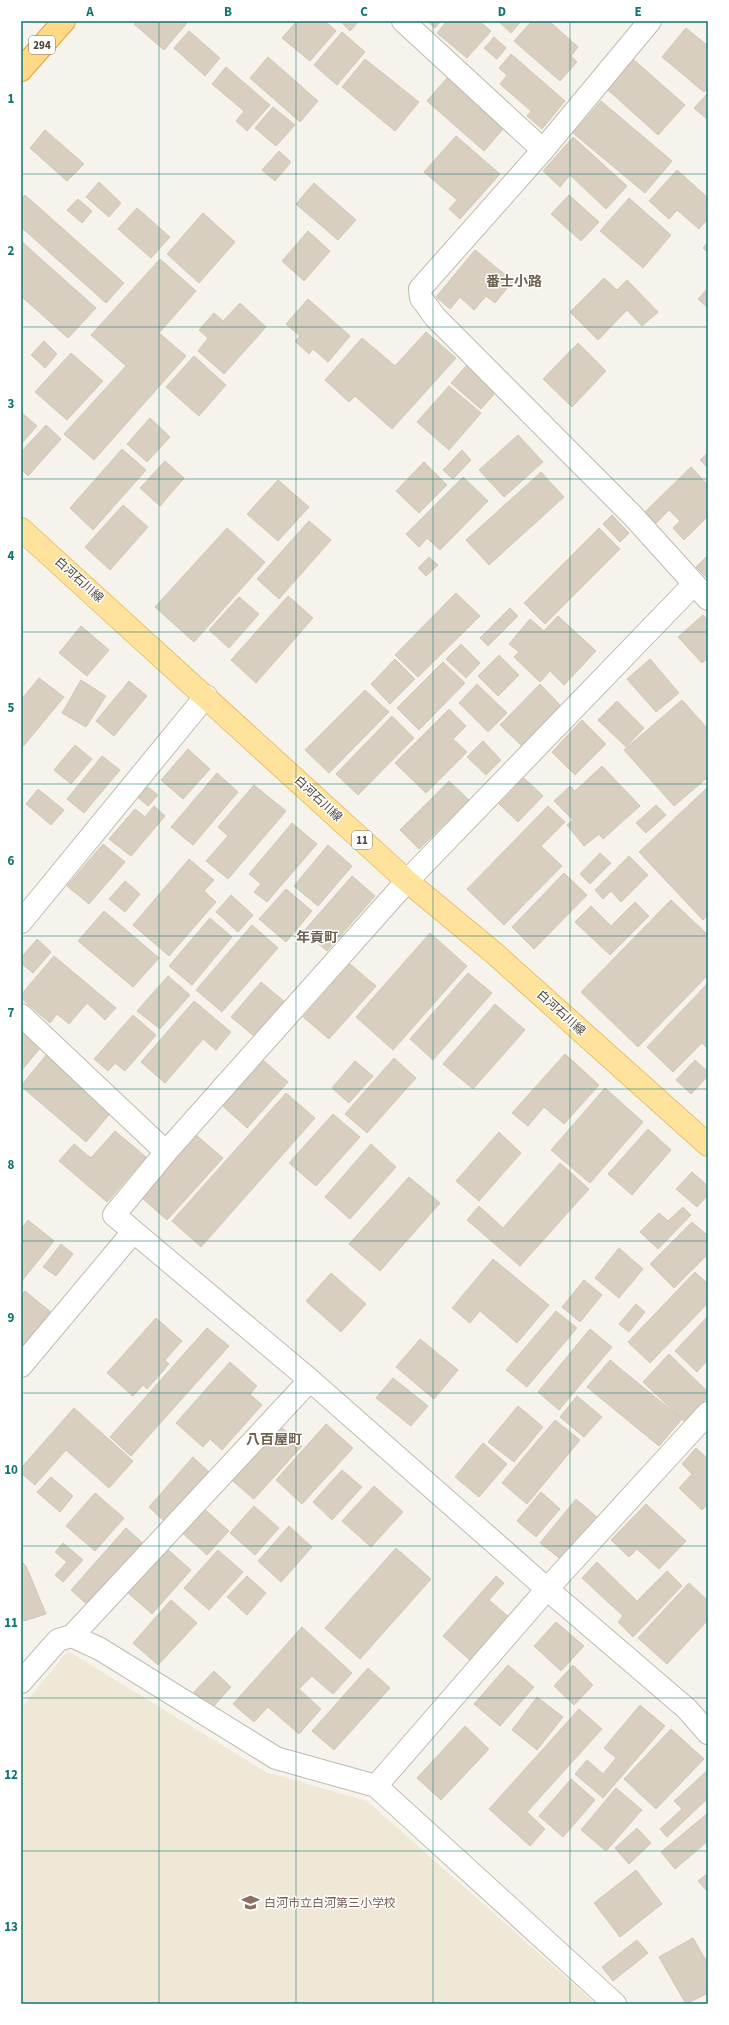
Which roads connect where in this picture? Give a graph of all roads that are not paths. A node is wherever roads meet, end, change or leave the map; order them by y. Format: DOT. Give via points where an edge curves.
graph roads {
  1 [pos="64,21"];
  2 [pos="402,21"];
  3 [pos="650,21"];
  4 [pos="21,70"];
  5 [pos="543,150"];
  6 [pos="21,529"];
  7 [pos="701,592"];
  8 [pos="206,696"];
  9 [pos="407,881"];
  10 [pos="21,922"];
  11 [pos="21,1015"];
  12 [pos="708,1145"];
  13 [pos="166,1152"];
  14 [pos="133,1232"];
  15 [pos="21,1366"];
  16 [pos="310,1380"];
  17 [pos="708,1413"];
  18 [pos="547,1589"];
  19 [pos="72,1636"];
  20 [pos="21,1682"];
  21 [pos="708,1733"];
  22 [pos="376,1786"];
  23 [pos="615,2004"];
  1 -- 4 [label="highway, 294"];
  2 -- 5 [label="street"];
  3 -- 5 [label="street"];
  5 -- 7 [label="street" via="420,289 421,298 435,317 633,516"];
  6 -- 8 [label="main road, 白河石川線 / 11"];
  7 -- 9 [label="street"];
  8 -- 9 [label="main road, 白河石川線 / 11"];
  8 -- 10 [label="street"];
  9 -- 12 [label="main road, 白河石川線 / 11" via="494,953"];
  9 -- 13 [label="street"];
  11 -- 13 [label="street"];
  13 -- 14 [label="street" via="114,1216"];
  14 -- 15 [label="street"];
  14 -- 16 [label="street"];
  16 -- 18 [label="street"];
  16 -- 19 [label="street"];
  17 -- 18 [label="street"];
  18 -- 21 [label="street" via="687,1709"];
  18 -- 22 [label="street"];
  19 -- 20 [label="street" via="58,1640"];
  19 -- 22 [label="street" via="100,1649 276,1758"];
  22 -- 23 [label="street"];
}
